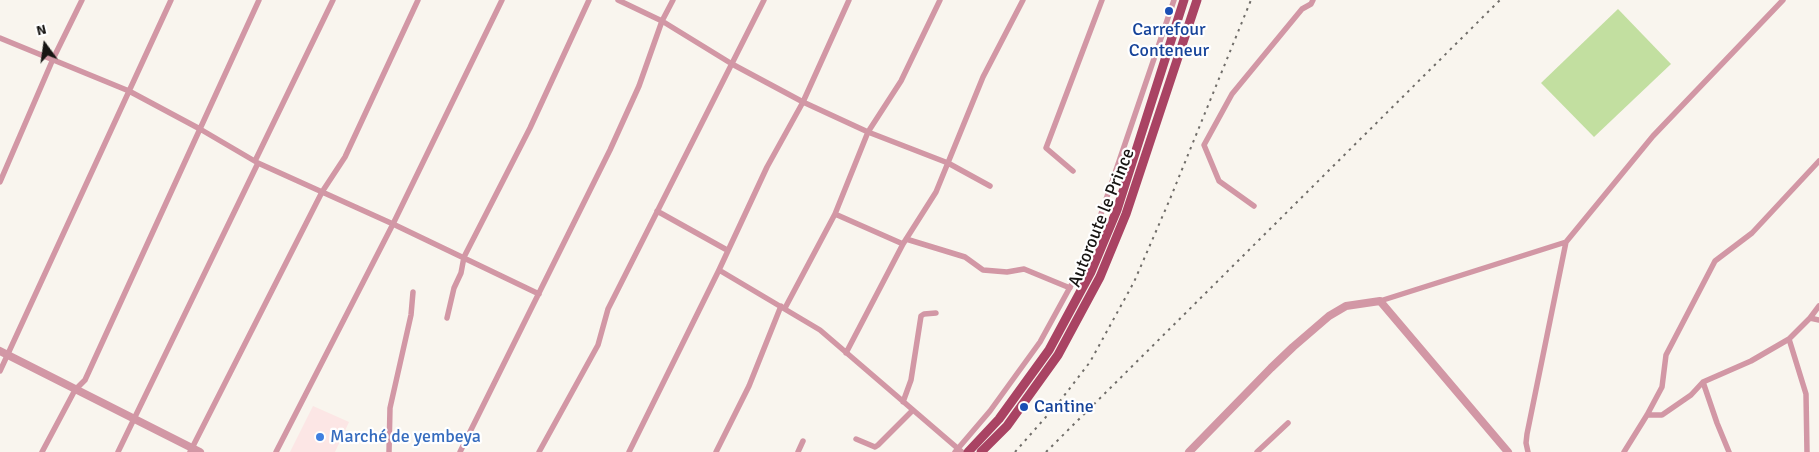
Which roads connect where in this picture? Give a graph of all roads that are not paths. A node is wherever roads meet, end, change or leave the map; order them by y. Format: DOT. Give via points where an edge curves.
graph roads {
  1 [pos="82,0"];
  2 [pos="171,0"];
  3 [pos="259,0"];
  4 [pos="332,0"];
  5 [pos="418,0"];
  6 [pos="502,0"];
  7 [pos="589,0"];
  8 [pos="618,0"];
  9 [pos="673,0"];
  10 [pos="764,0"];
  11 [pos="849,0"];
  12 [pos="940,0"];
  13 [pos="1022,0"];
  14 [pos="1102,0"];
  15 [pos="1174,0"];
  16 [pos="1184,0"];
  17 [pos="1198,0"];
  18 [pos="1313,0"];
  19 [pos="1783,0"];
  20 [pos="662,20"];
  21 [pos="0,38"];
  22 [pos="53,59"];
  23 [pos="732,64"];
  24 [pos="129,91"];
  25 [pos="803,102"];
  26 [pos="200,129"];
  27 [pos="868,132"];
  28 [pos="1819,161"];
  29 [pos="256,162"];
  30 [pos="948,164"];
  31 [pos="1073,171"];
  32 [pos="0,182"];
  33 [pos="990,186"];
  34 [pos="322,192"];
  35 [pos="1254,206"];
  36 [pos="656,211"];
  37 [pos="835,214"];
  38 [pos="393,224"];
  39 [pos="904,241"];
  40 [pos="1566,242"];
  41 [pos="727,250"];
  42 [pos="464,257"];
  43 [pos="718,270"];
  44 [pos="1070,288"];
  45 [pos="413,292"];
  46 [pos="539,294"];
  47 [pos="1380,301"];
  48 [pos="1819,306"];
  49 [pos="783,307"];
  50 [pos="936,313"];
  51 [pos="447,318"];
  52 [pos="1810,318"];
  53 [pos="1819,320"];
  54 [pos="1789,339"];
  55 [pos="0,351"];
  56 [pos="846,353"];
  57 [pos="9,355"];
  58 [pos="0,372"];
  59 [pos="1703,382"];
  60 [pos="75,390"];
  61 [pos="903,402"];
  62 [pos="913,410"];
  63 [pos="1647,415"];
  64 [pos="134,420"];
  65 [pos="1288,423"];
  66 [pos="856,439"];
  67 [pos="803,441"];
  68 [pos="191,450"];
  69 [pos="958,451"];
  70 [pos="42,452"];
  71 [pos="118,452"];
  72 [pos="200,452"];
  73 [pos="276,452"];
  74 [pos="389,452"];
  75 [pos="460,452"];
  76 [pos="540,452"];
  77 [pos="628,452"];
  78 [pos="716,452"];
  79 [pos="798,452"];
  80 [pos="968,452"];
  81 [pos="981,452"];
  82 [pos="1189,452"];
  83 [pos="1257,452"];
  84 [pos="1508,452"];
  85 [pos="1528,452"];
  86 [pos="1624,452"];
  87 [pos="1729,452"];
  88 [pos="1807,452"];
  1 -- 22 [label="street"];
  2 -- 24 [label="street"];
  3 -- 26 [label="street"];
  4 -- 29 [label="street"];
  5 -- 34 [label="street" via="345,157"];
  6 -- 38 [label="street"];
  7 -- 42 [label="street" via="530,128"];
  8 -- 20 [label="street"];
  9 -- 20 [label="street"];
  10 -- 23 [label="street"];
  11 -- 25 [label="street"];
  12 -- 27 [label="street" via="901,81"];
  13 -- 30 [label="street" via="983,77"];
  14 -- 31 [label="street" via="1046,148"];
  15 -- 44 [label="street" via="1098,223"];
  16 -- 80 [label="main road, Autoroute le Prince" via="1117,210 1091,272 1049,350 999,419"];
  17 -- 81 [label="main road, Autoroute le Prince" via="1126,214 1100,277 1058,355 1007,426"];
  18 -- 35 [label="street" via="1232,94 1204,145 1219,181"];
  19 -- 40 [label="street" via="1654,136"];
  20 -- 23 [label="street"];
  20 -- 46 [label="street" via="639,86"];
  21 -- 22 [label="street"];
  22 -- 24 [label="street"];
  22 -- 32 [label="street"];
  23 -- 25 [label="street"];
  23 -- 36 [label="street"];
  24 -- 26 [label="street"];
  24 -- 57 [label="street"];
  25 -- 27 [label="street"];
  25 -- 41 [label="street"];
  26 -- 29 [label="street"];
  26 -- 60 [label="street" via="85,380"];
  27 -- 30 [label="street"];
  27 -- 37 [label="street"];
  28 -- 63 [label="street" via="1752,233 1715,261 1666,355 1662,388"];
  29 -- 34 [label="street"];
  29 -- 64 [label="street"];
  30 -- 33 [label="street"];
  30 -- 39 [label="street" via="936,192"];
  34 -- 38 [label="street"];
  34 -- 68 [label="street"];
  36 -- 41 [label="street"];
  36 -- 76 [label="street" via="608,309 598,345"];
  37 -- 39 [label="street"];
  37 -- 49 [label="street"];
  38 -- 42 [label="street"];
  38 -- 73 [label="street"];
  39 -- 44 [label="street" via="965,257 983,270 1007,272 1024,269"];
  39 -- 56 [label="street"];
  40 -- 47 [label="street"];
  40 -- 85 [label="street" via="1527,434"];
  41 -- 43 [label="street"];
  42 -- 46 [label="street"];
  42 -- 51 [label="street"];
  43 -- 49 [label="street"];
  43 -- 77 [label="street"];
  44 -- 69 [label="street" via="1040,342"];
  45 -- 74 [label="street" via="411,315 390,408"];
  46 -- 75 [label="street"];
  47 -- 82 [label="street" via="1346,306 1330,316 1276,362"];
  47 -- 84 [label="street"];
  48 -- 52 [label="street"];
  49 -- 56 [label="street" via="820,330"];
  49 -- 78 [label="street"];
  50 -- 61 [label="street" via="921,316 911,380"];
  52 -- 53 [label="street"];
  52 -- 54 [label="street"];
  54 -- 59 [label="street" via="1751,361"];
  54 -- 88 [label="street" via="1806,394"];
  55 -- 57 [label="street"];
  56 -- 61 [label="street"];
  57 -- 58 [label="street"];
  57 -- 60 [label="street"];
  59 -- 63 [label="street" via="1662,416"];
  59 -- 87 [label="street"];
  60 -- 64 [label="street"];
  60 -- 70 [label="street"];
  61 -- 62 [label="street"];
  62 -- 66 [label="street" via="878,445"];
  62 -- 69 [label="street"];
  63 -- 86 [label="street"];
  64 -- 68 [label="street"];
  64 -- 71 [label="street"];
  65 -- 83 [label="street"];
  67 -- 79 [label="street"];
  68 -- 72 [label="street"];
}
